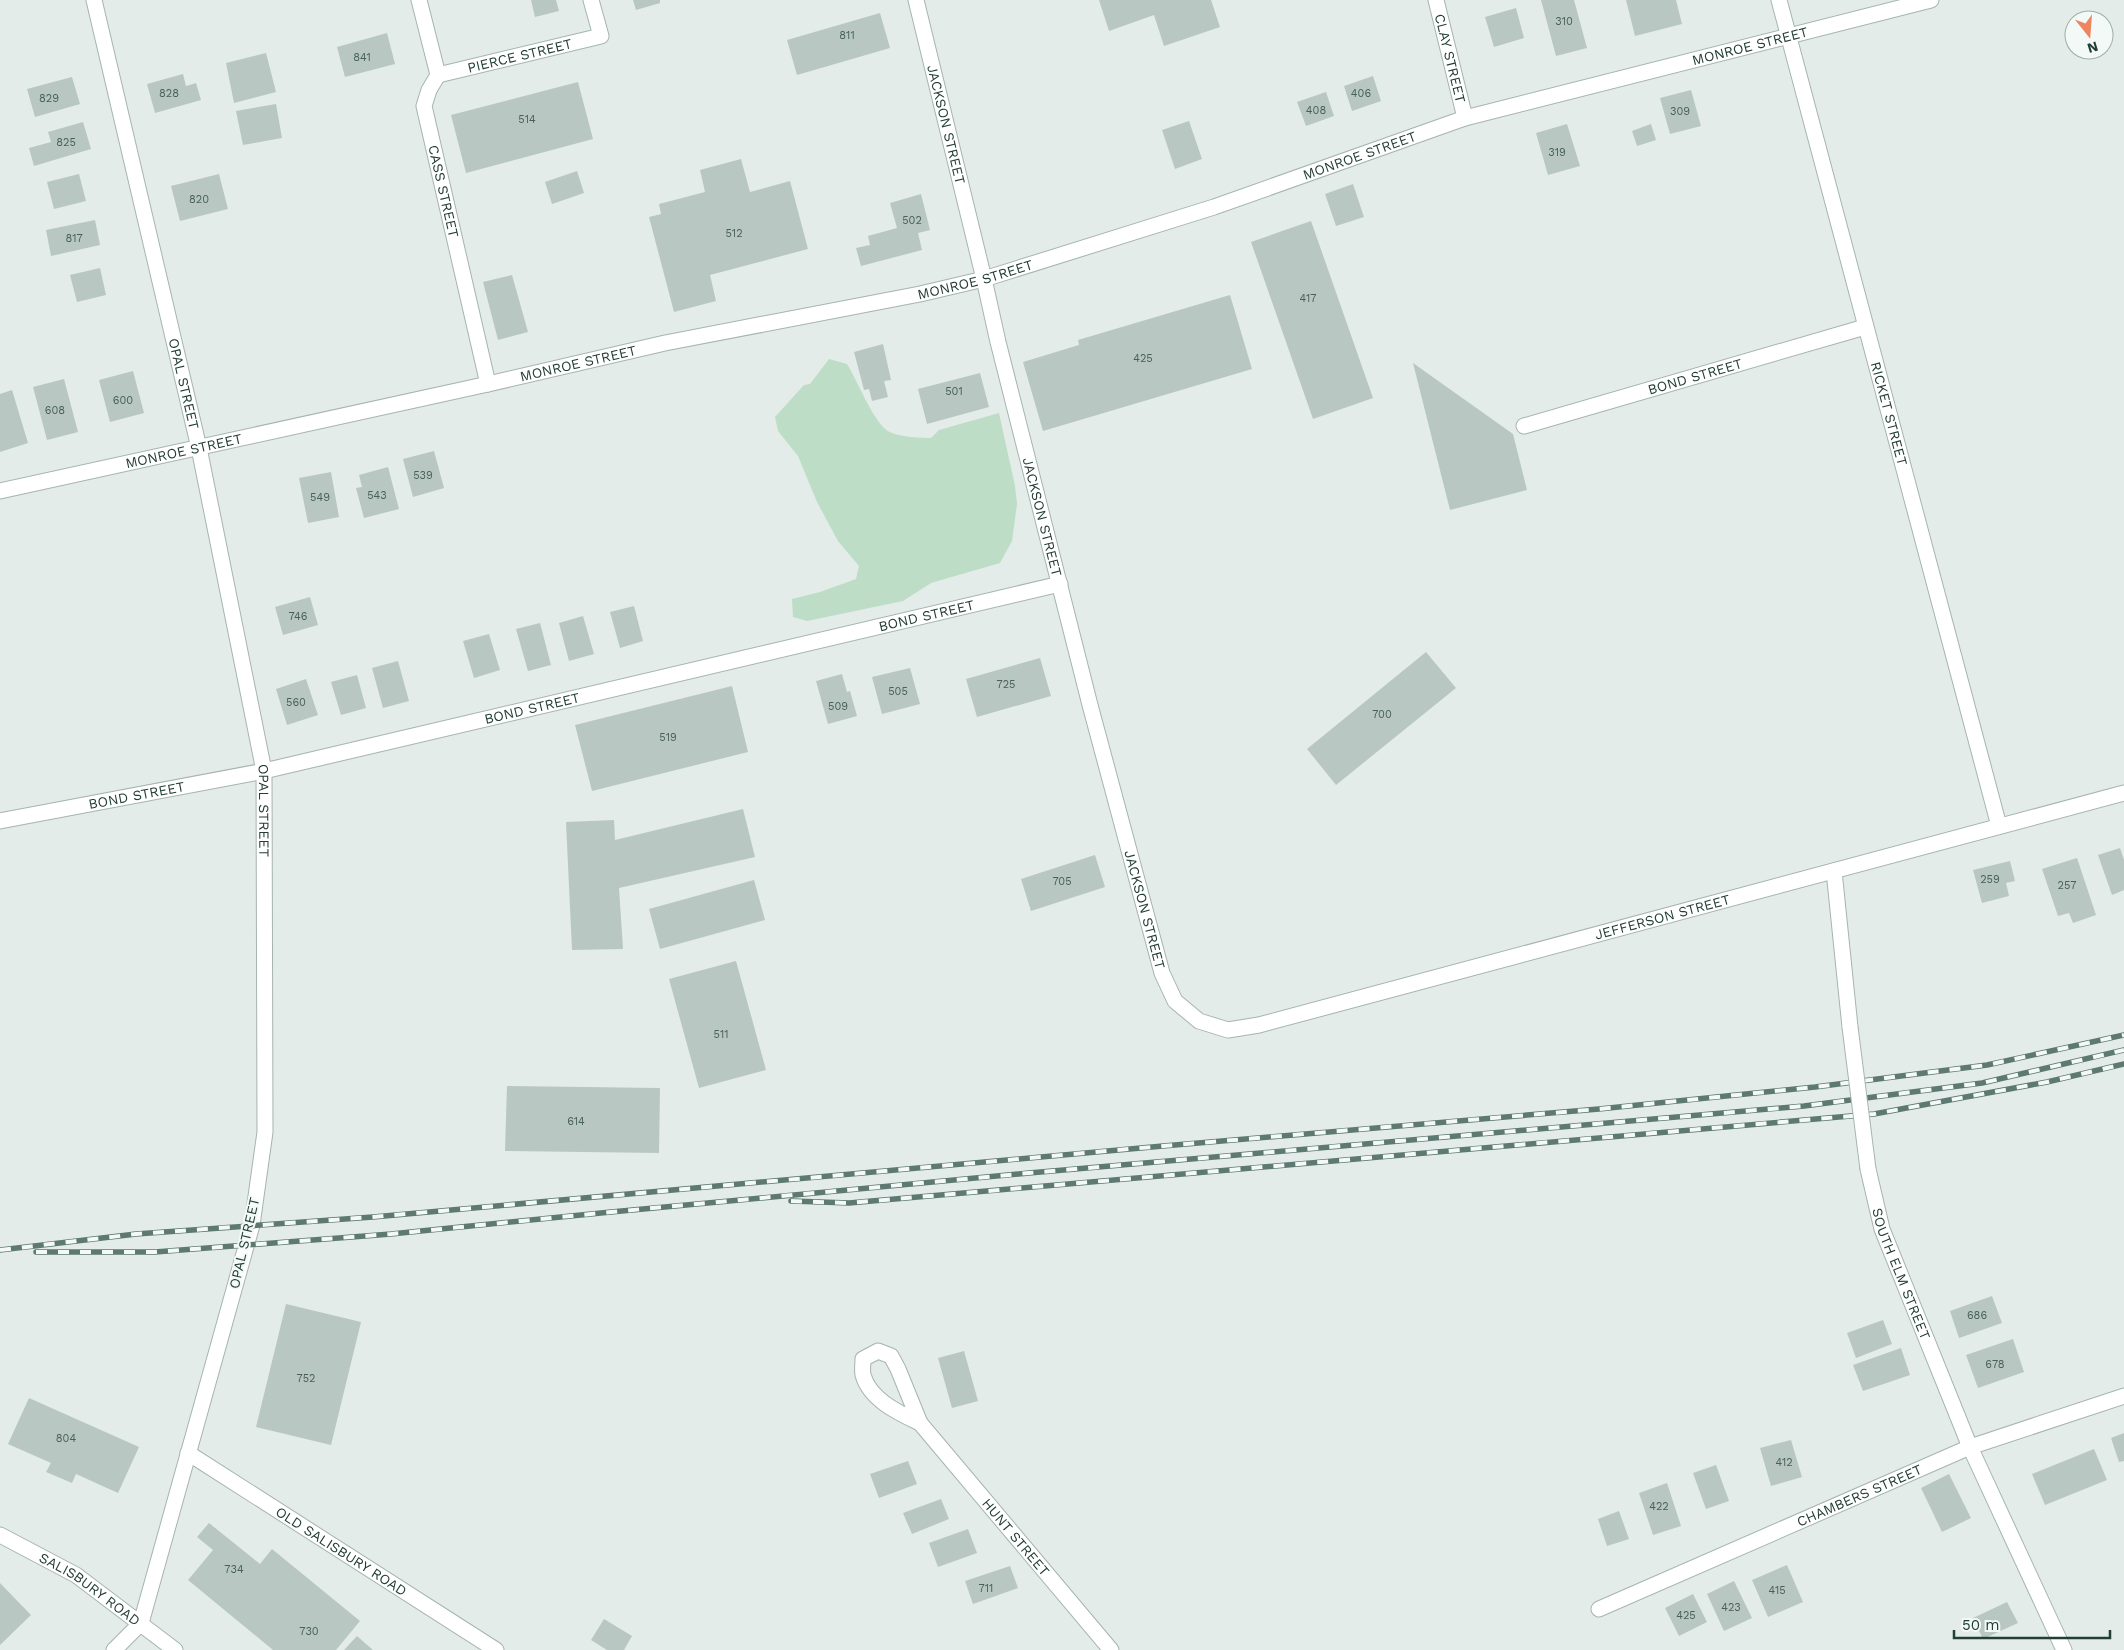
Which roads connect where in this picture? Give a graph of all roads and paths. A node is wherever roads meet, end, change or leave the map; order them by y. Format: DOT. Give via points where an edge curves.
graph roads {
  1 [pos="94,0"];
  2 [pos="419,0"];
  3 [pos="591,0"];
  4 [pos="916,0"];
  5 [pos="1436,0"];
  6 [pos="1779,0"];
  7 [pos="1931,0"];
  8 [pos="1787,36"];
  9 [pos="438,75"];
  10 [pos="1465,118"];
  11 [pos="984,279"];
  12 [pos="1866,327"];
  13 [pos="488,384"];
  14 [pos="1524,426"];
  15 [pos="199,448"];
  16 [pos="0,492"];
  17 [pos="1060,584"];
  18 [pos="264,771"];
  19 [pos="2124,793"];
  20 [pos="0,821"];
  21 [pos="1999,826"];
  22 [pos="1834,871"];
  23 [pos="1199,1021"];
  24 [pos="2124,1396"];
  25 [pos="920,1423"];
  26 [pos="1970,1447"];
  27 [pos="188,1453"];
  28 [pos="0,1535"];
  29 [pos="1599,1609"];
  30 [pos="141,1623"];
  31 [pos="114,1650"];
  32 [pos="175,1650"];
  33 [pos="496,1650"];
  34 [pos="1111,1650"];
  35 [pos="2064,1650"];
  1 -- 15 [label="street, OPAL STREET"];
  2 -- 9 [label="street"];
  3 -- 9 [label="street, PIERCE STREET" via="601,36"];
  4 -- 11 [label="street, JACKSON STREET"];
  5 -- 10 [label="street, CLAY STREET"];
  6 -- 8 [label="street, RICKET STREET"];
  7 -- 8 [label="street, MONROE STREET"];
  8 -- 10 [label="street, MONROE STREET"];
  8 -- 12 [label="street, RICKET STREET"];
  9 -- 13 [label="street, CASS STREET" via="424,106"];
  10 -- 11 [label="street, MONROE STREET" via="1214,207"];
  11 -- 13 [label="street, MONROE STREET" via="665,343"];
  11 -- 17 [label="street, JACKSON STREET" via="992,322"];
  12 -- 14 [label="street, BOND STREET"];
  12 -- 21 [label="street, RICKET STREET"];
  13 -- 15 [label="street, MONROE STREET"];
  15 -- 16 [label="street, MONROE STREET"];
  15 -- 18 [label="street, OPAL STREET"];
  17 -- 18 [label="street, BOND STREET"];
  17 -- 23 [label="street, JACKSON STREET" via="1162,973 1175,1001"];
  18 -- 20 [label="street, BOND STREET"];
  18 -- 27 [label="street, OPAL STREET" via="265,1132 252,1225"];
  19 -- 21 [label="street, JEFFERSON STREET"];
  21 -- 22 [label="street, JEFFERSON STREET"];
  22 -- 23 [label="street, JEFFERSON STREET" via="1259,1025 1228,1030"];
  22 -- 26 [label="street, SOUTH ELM STREET, bridge" via="1868,1169 1882,1229"];
  24 -- 26 [label="street, CHAMBERS STREET"];
  25 -- 25 [label="street, HUNT STREET" via="891,1356 878,1351 863,1359 863,1375 877,1397"];
  25 -- 34 [label="street, HUNT STREET"];
  26 -- 29 [label="street, CHAMBERS STREET"];
  26 -- 35 [label="street, SOUTH ELM STREET"];
  27 -- 30 [label="street, OPAL STREET"];
  27 -- 33 [label="street, OLD SALISBURY ROAD"];
  28 -- 30 [label="street, SALISBURY ROAD" via="76,1575"];
  30 -- 31 [label="street"];
  30 -- 32 [label="street, SALISBURY ROAD"];
}
